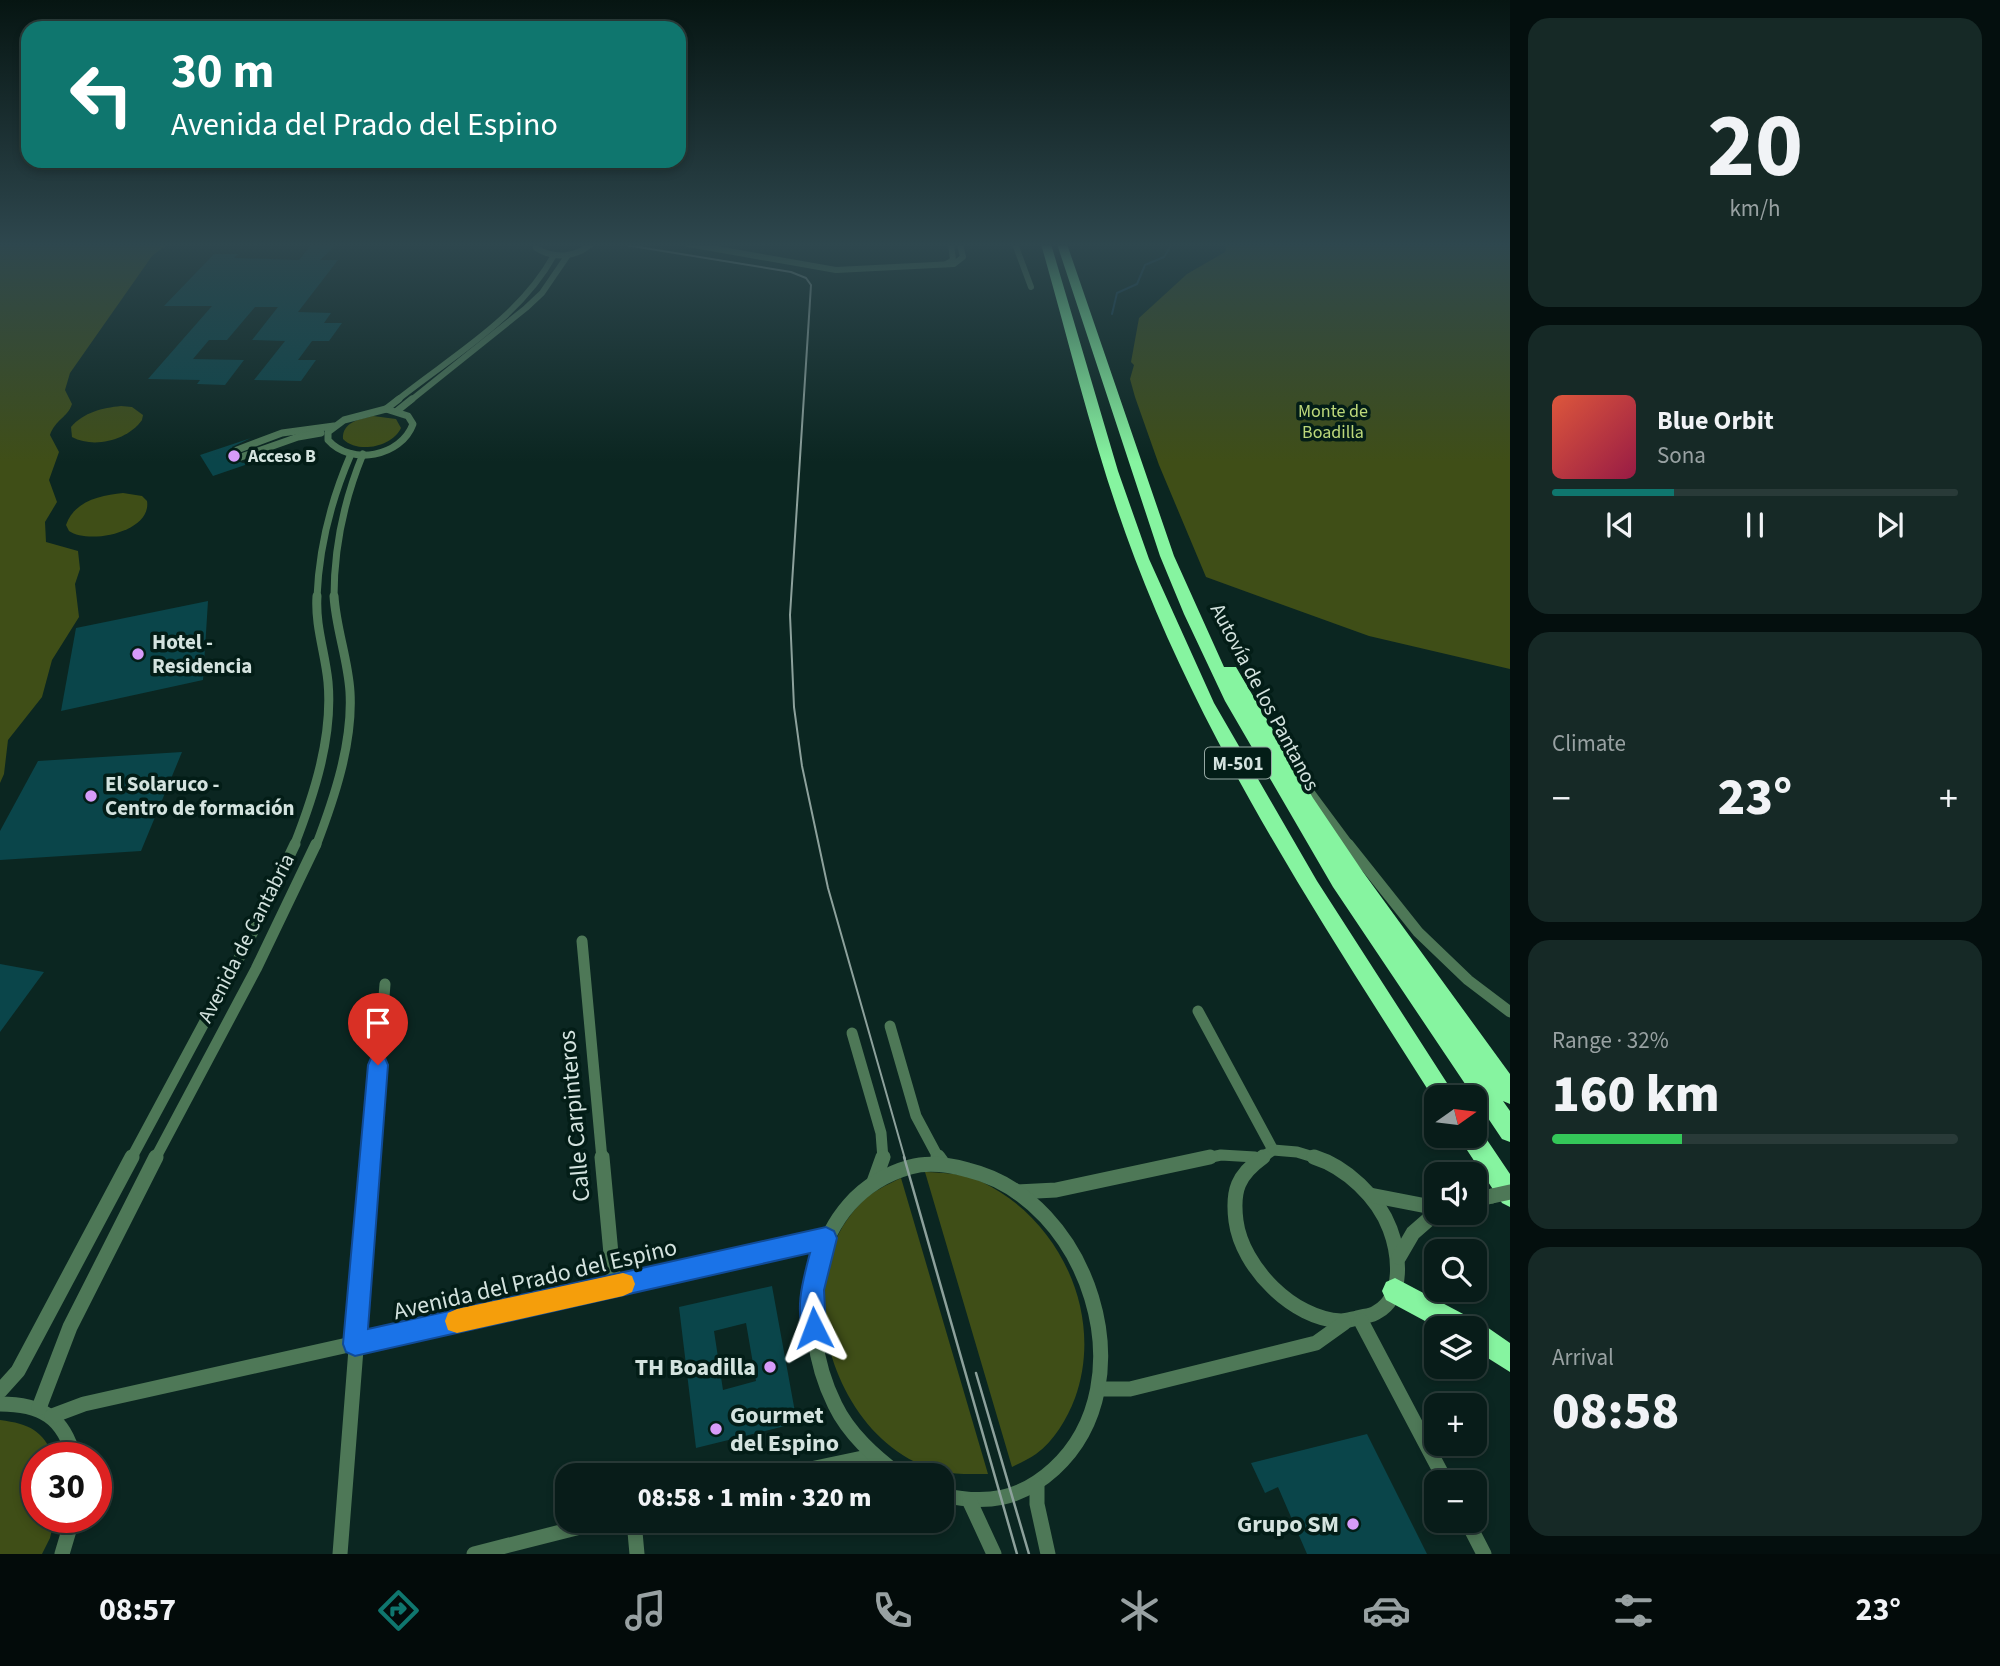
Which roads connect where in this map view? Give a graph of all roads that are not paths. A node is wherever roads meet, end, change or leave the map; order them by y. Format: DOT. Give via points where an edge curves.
graph roads {
  1 [pos="503,317"];
  2 [pos="515,317"];
  3 [pos="1065,317"];
  4 [pos="1086,317"];
  5 [pos="386,409"];
  6 [pos="397,411"];
  7 [pos="334,426"];
  8 [pos="329,435"];
  9 [pos="237,450"];
  10 [pos="357,454"];
  11 [pos="242,457"];
  12 [pos="1186,600"];
  13 [pos="1247,699"];
  14 [pos="582,941"];
  15 [pos="385,984"];
  16 [pos="1198,1011"];
  17 [pos="1510,1012"];
  18 [pos="890,1026"];
  19 [pos="852,1033"];
  20 [pos="1437,1085"];
  21 [pos="1510,1093"];
  22 [pos="1510,1131"];
  23 [pos="1478,1148"];
  24 [pos="1273,1150"];
  25 [pos="1255,1157"];
  26 [pos="943,1164"];
  27 [pos="874,1182"];
  28 [pos="1017,1192"];
  29 [pos="1370,1195"];
  30 [pos="1504,1195"];
  31 [pos="1424,1207"];
  32 [pos="1424,1222"];
  33 [pos="826,1238"];
  34 [pos="1399,1257"];
  35 [pos="614,1286"];
  36 [pos="1395,1290"];
  37 [pos="1442,1316"];
  38 [pos="1361,1321"];
  39 [pos="1344,1323"];
  40 [pos="1487,1343"];
  41 [pos="355,1344"];
  42 [pos="1510,1359"];
  43 [pos="1099,1389"];
  44 [pos="0,1391"];
  45 [pos="0,1404"];
  46 [pos="46,1412"];
  47 [pos="71,1442"];
  48 [pos="872,1456"];
  49 [pos="839,1463"];
  50 [pos="882,1463"];
  51 [pos="1440,1470"];
  52 [pos="1037,1485"];
  53 [pos="954,1498"];
  54 [pos="970,1502"];
  55 [pos="70,1533"];
  56 [pos="557,1533"];
  57 [pos="635,1533"];
  58 [pos="1473,1533"];
  59 [pos="62,1554"];
  60 [pos="340,1554"];
  61 [pos="474,1554"];
  62 [pos="637,1554"];
  63 [pos="994,1554"];
  64 [pos="1048,1554"];
  65 [pos="1484,1554"];
  1 -- 5 [label="street"];
  2 -- 6 [label="street"];
  3 -- 20 [label="highway, M-501" via="1142,559 1206,705 1310,887"];
  4 -- 12 [label="highway, Autovía de los Pantanos / M-501"];
  5 -- 6 [label="street"];
  5 -- 7 [label="street" via="358,413"];
  6 -- 10 [label="street" via="413,424 406,439 382,451"];
  7 -- 8 [label="street"];
  7 -- 9 [label="street" via="282,433"];
  8 -- 10 [label="street" via="333,447"];
  8 -- 11 [label="street" via="298,437"];
  10 -- 44 [label="street, Avenida de Cantabria" via="343,470 325,535 317,624 329,707 311,797 293,847 49,1315 18,1371"];
  10 -- 46 [label="street, Avenida de Cantabria" via="336,579 335,616 350,703 334,792 317,844 254,974 74,1318 50,1371"];
  12 -- 13 [label="highway"];
  12 -- 22 [label="highway, Autovía de los Pantanos / M-501" via="1233,701 1298,815"];
  13 -- 17 [label="street" via="1324,813 1418,932"];
  13 -- 21 [label="highway" via="1356,878"];
  14 -- 35 [label="street, Calle Carpinteros"];
  15 -- 41 [label="street"];
  16 -- 24 [label="street"];
  18 -- 26 [label="street" via="929,1147"];
  19 -- 27 [label="street" via="881,1133 883,1161"];
  23 -- 30 [label="highway"];
  24 -- 25 [label="street"];
  24 -- 29 [label="street" via="1291,1150 1332,1166 1353,1177"];
  25 -- 28 [label="street" via="1222,1155 1056,1190"];
  25 -- 39 [label="street" via="1238,1176 1232,1205 1238,1238 1266,1282 1297,1307"];
  26 -- 27 [label="street" via="907,1168"];
  26 -- 28 [label="street" via="981,1172"];
  27 -- 33 [label="street" via="846,1206"];
  28 -- 43 [label="street" via="1056,1228 1084,1275 1100,1331"];
  29 -- 31 [label="street"];
  29 -- 34 [label="street" via="1389,1224"];
  32 -- 34 [label="street"];
  33 -- 35 [label="street, Avenida del Prado del Espino"];
  33 -- 48 [label="street" via="812,1290 815,1348 835,1406"];
  34 -- 36 [label="street"];
  35 -- 41 [label="street, Avenida del Prado del Espino"];
  36 -- 37 [label="highway"];
  36 -- 38 [label="street" via="1382,1310"];
  38 -- 39 [label="street"];
  38 -- 51 [label="street"];
  39 -- 43 [label="street" via="1315,1343 1130,1389"];
  40 -- 42 [label="highway"];
  41 -- 46 [label="street, Avenida del Prado del Espino"];
  41 -- 60 [label="street"];
  43 -- 52 [label="street" via="1078,1445"];
  45 -- 46 [label="street" via="20,1403"];
  46 -- 47 [label="street"];
  48 -- 49 [label="street"];
  48 -- 50 [label="street"];
  52 -- 54 [label="street" via="1001,1500"];
  52 -- 64 [label="street"];
  53 -- 54 [label="street"];
  54 -- 63 [label="street"];
  55 -- 59 [label="street"];
  56 -- 61 [label="street"];
  57 -- 62 [label="street"];
  58 -- 65 [label="street"];
}
